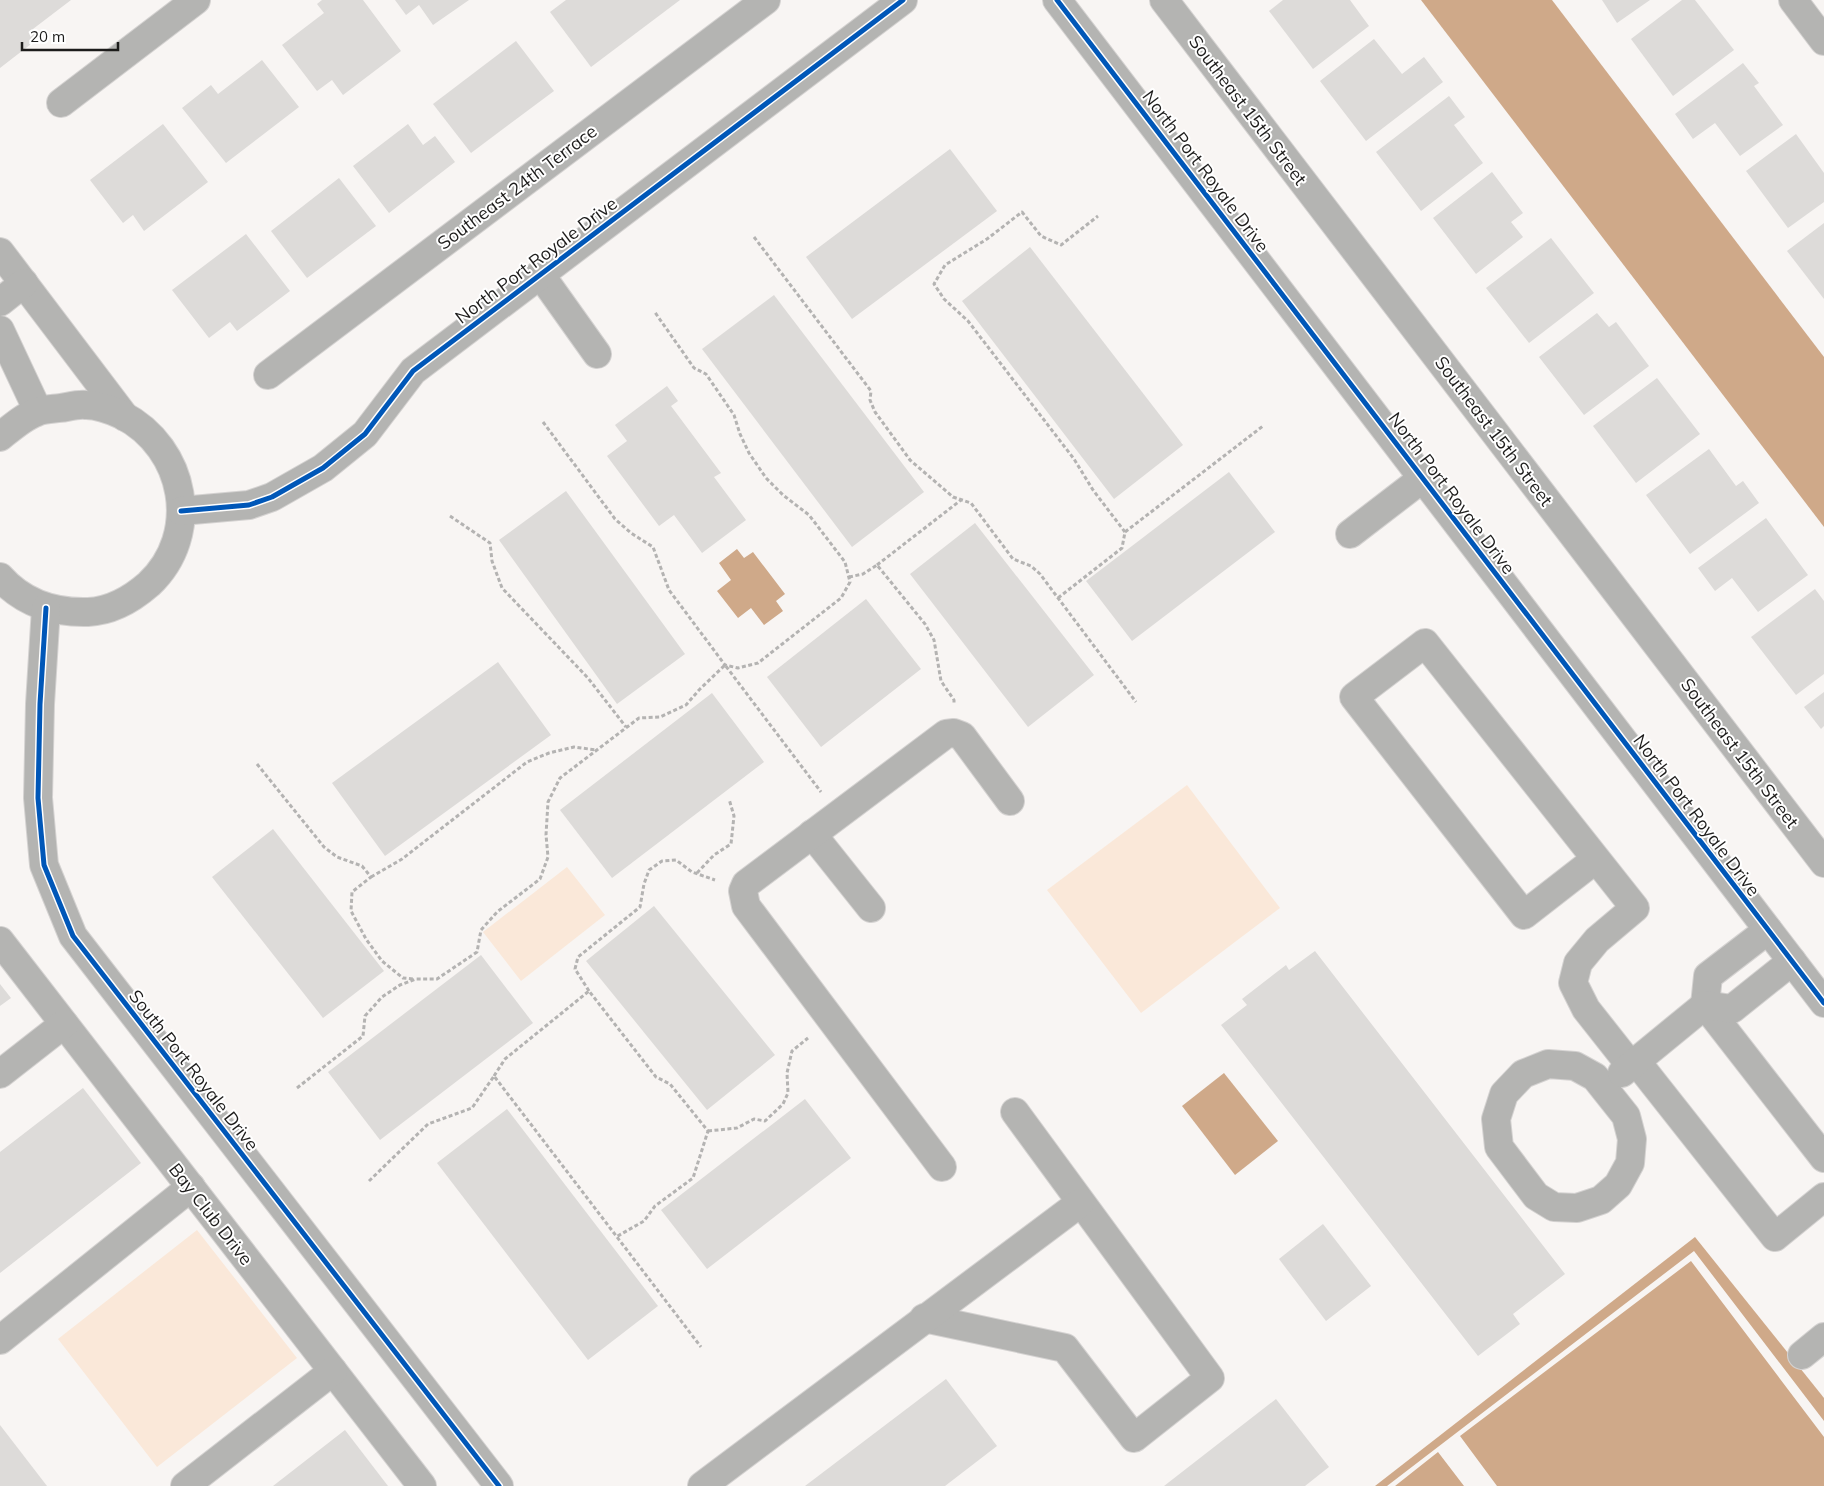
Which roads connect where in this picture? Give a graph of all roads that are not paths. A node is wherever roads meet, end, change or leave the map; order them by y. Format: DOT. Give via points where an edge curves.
graph roads {
  1 [pos="196,0"];
  2 [pos="766,0"];
  3 [pos="903,0"];
  4 [pos="1057,0"];
  5 [pos="1164,0"];
  6 [pos="1793,0"];
  7 [pos="1824,41"];
  8 [pos="60,104"];
  9 [pos="0,252"];
  10 [pos="540,274"];
  11 [pos="24,283"];
  12 [pos="0,302"];
  13 [pos="0,330"];
  14 [pos="597,354"];
  15 [pos="0,364"];
  16 [pos="268,375"];
  17 [pos="125,417"];
  18 [pos="18,424"];
  19 [pos="1423,478"];
  20 [pos="181,511"];
  21 [pos="1350,534"];
  22 [pos="0,577"];
  23 [pos="46,608"];
  24 [pos="1010,801"];
  25 [pos="812,834"];
  26 [pos="1596,859"];
  27 [pos="1824,863"];
  28 [pos="871,908"];
  29 [pos="1768,930"];
  30 [pos="0,941"];
  31 [pos="1792,961"];
  32 [pos="1824,1003"];
  33 [pos="1705,1005"];
  34 [pos="64,1024"];
  35 [pos="1634,1064"];
  36 [pos="0,1074"];
  37 [pos="1603,1087"];
  38 [pos="1015,1112"];
  39 [pos="1824,1158"];
  40 [pos="942,1167"];
  41 [pos="191,1188"];
  42 [pos="1824,1197"];
  43 [pos="1080,1203"];
  44 [pos="924,1318"];
  45 [pos="1824,1337"];
  46 [pos="0,1340"];
  47 [pos="1802,1355"];
  48 [pos="333,1371"];
  49 [pos="185,1486"];
  50 [pos="422,1486"];
  51 [pos="499,1486"];
  52 [pos="702,1486"];
  1 -- 8 [label="street"];
  2 -- 16 [label="street, Southeast 24th Terrace"];
  3 -- 10 [label="street, North Port Royale Drive"];
  4 -- 19 [label="street, North Port Royale Drive"];
  5 -- 27 [label="street, Southeast 15th Street"];
  6 -- 7 [label="street"];
  9 -- 11 [label="street"];
  10 -- 14 [label="street"];
  10 -- 20 [label="street, North Port Royale Drive" via="412,371 365,434 323,468 272,497 249,505"];
  11 -- 12 [label="street"];
  11 -- 17 [label="street"];
  13 -- 18 [label="street"];
  15 -- 18 [label="street"];
  17 -- 18 [label="street" via="112,410 86,405"];
  17 -- 20 [label="street" via="154,439 170,461 179,485"];
  19 -- 21 [label="street"];
  19 -- 29 [label="street, North Port Royale Drive"];
  20 -- 23 [label="street" via="178,535 170,558 138,594 94,612"];
  22 -- 23 [label="street" via="25,598"];
  23 -- 51 [label="street, South Port Royale Drive" via="38,798 44,865 73,936"];
  24 -- 25 [label="street" via="962,736 946,734"];
  25 -- 28 [label="street"];
  25 -- 40 [label="street" via="746,884 743,891 746,906"];
  26 -- 26 [label="street" via="1425,642 1354,697 1524,915"];
  26 -- 35 [label="street" via="1635,908 1597,940 1578,963 1573,983 1586,1009"];
  29 -- 31 [label="street, North Port Royale Drive"];
  29 -- 33 [label="street" via="1708,976"];
  30 -- 34 [label="street, Bay Club Drive"];
  31 -- 32 [label="street, North Port Royale Drive"];
  31 -- 33 [label="street" via="1732,1009"];
  33 -- 35 [label="street"];
  33 -- 39 [label="street"];
  34 -- 36 [label="street"];
  34 -- 41 [label="street, Bay Club Drive"];
  35 -- 37 [label="street"];
  35 -- 42 [label="street" via="1774,1237"];
  37 -- 37 [label="street" via="1595,1077 1575,1066 1548,1064 1523,1074 1504,1094 1496,1120 1499,1147 1536,1196 1554,1207 1577,1208 1600,1200 1618,1185 1630,1163 1632,1139 1626,1116"];
  38 -- 43 [label="street"];
  41 -- 46 [label="street"];
  41 -- 48 [label="street, Bay Club Drive"];
  43 -- 44 [label="street"];
  43 -- 44 [label="street" via="1210,1378 1134,1438 1065,1348"];
  44 -- 52 [label="street"];
  45 -- 47 [label="street"];
  48 -- 49 [label="street"];
  48 -- 50 [label="street, Bay Club Drive"];
}
